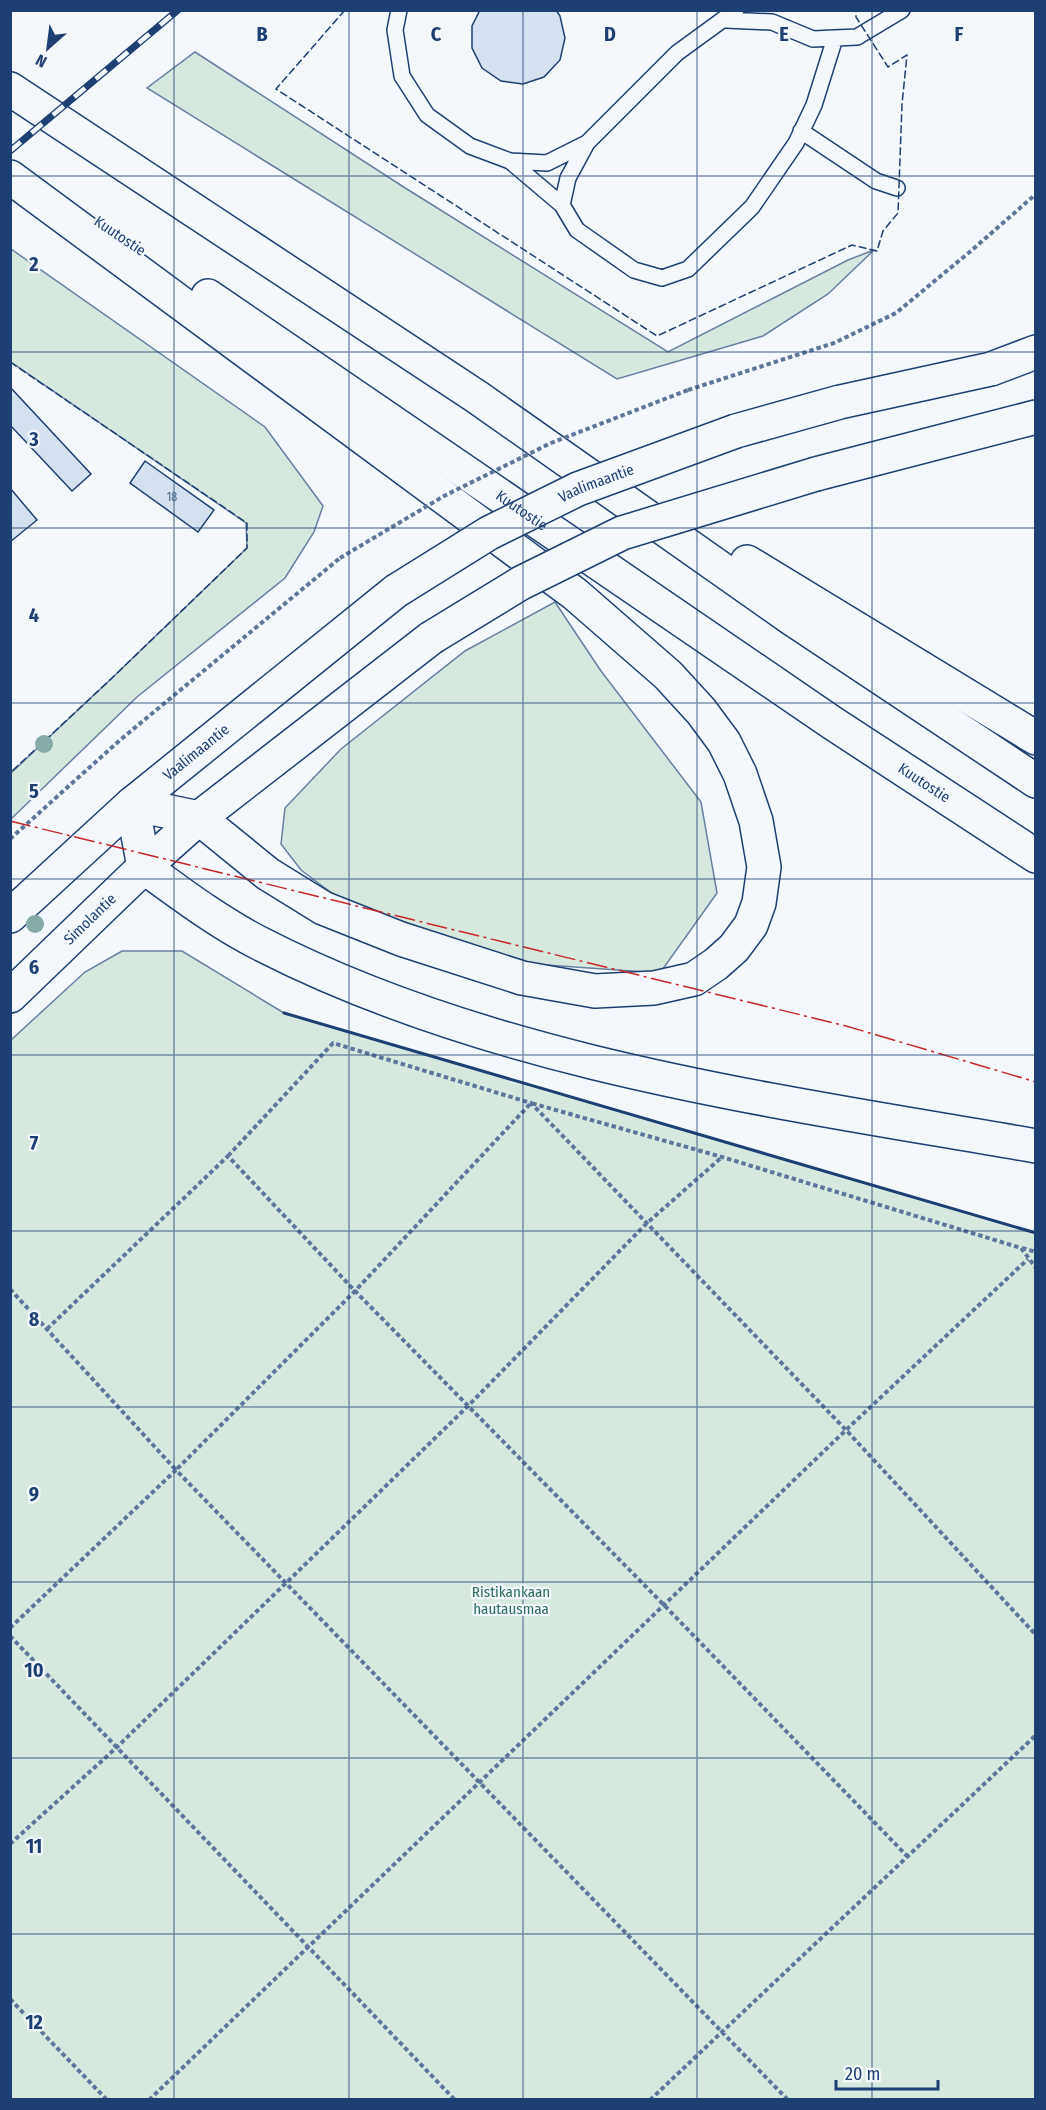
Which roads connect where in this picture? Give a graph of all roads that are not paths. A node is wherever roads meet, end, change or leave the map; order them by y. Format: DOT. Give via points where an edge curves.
graph roads {
  1 [pos="399,10"];
  2 [pos="902,10"];
  3 [pos="731,15"];
  4 [pos="773,16"];
  5 [pos="835,38"];
  6 [pos="10,89"];
  7 [pos="801,131"];
  8 [pos="587,142"];
  9 [pos="10,161"];
  10 [pos="510,162"];
  11 [pos="10,177"];
  12 [pos="897,188"];
  13 [pos="562,205"];
  14 [pos="1035,352"];
  15 [pos="477,397"];
  16 [pos="1035,417"];
  17 [pos="1035,738"];
  18 [pos="1035,781"];
  19 [pos="132,804"];
  20 [pos="199,818"];
  21 [pos="1035,856"];
  22 [pos="144,867"];
  23 [pos="10,916"];
  24 [pos="10,996"];
  25 [pos="1035,1146"];
  1 -- 10 [label="lane" via="395,30 402,76 427,115 470,146"];
  2 -- 5 [label="lane" via="857,37"];
  3 -- 4 [label="lane"];
  3 -- 8 [label="lane" via="677,53"];
  4 -- 5 [label="lane" via="813,39"];
  5 -- 7 [label="lane" via="814,105"];
  6 -- 15 [label="main road"];
  7 -- 12 [label="lane" via="876,181"];
  7 -- 13 [label="lane" via="752,207 688,269 662,278 634,270 577,230"];
  8 -- 10 [label="lane" via="547,164"];
  8 -- 13 [label="lane" via="568,178"];
  9 -- 21 [label="main road, Kuutostie" via="831,722"];
  10 -- 13 [label="lane"];
  11 -- 20 [label="main road" via="575,594 668,675 724,742 756,821 764,867 751,925 716,964 694,980 654,988 595,991 522,978 401,939 323,908 268,874"];
  14 -- 19 [label="main road, Vaalimaantie, bridge" via="991,369 840,402 736,431 578,489 489,533 396,591"];
  15 -- 17 [label="main road"];
  15 -- 18 [label="main road" via="800,624"];
  16 -- 20 [label="main road, bridge" via="816,474 622,533 521,583 431,638"];
  19 -- 20 [label="main road"];
  19 -- 22 [label="main road"];
  19 -- 23 [label="main road"];
  20 -- 22 [label="main road"];
  22 -- 24 [label="main road, Simolantie"];
  22 -- 25 [label="main road" via="198,907 257,942 373,995 528,1045 648,1076"];
}
